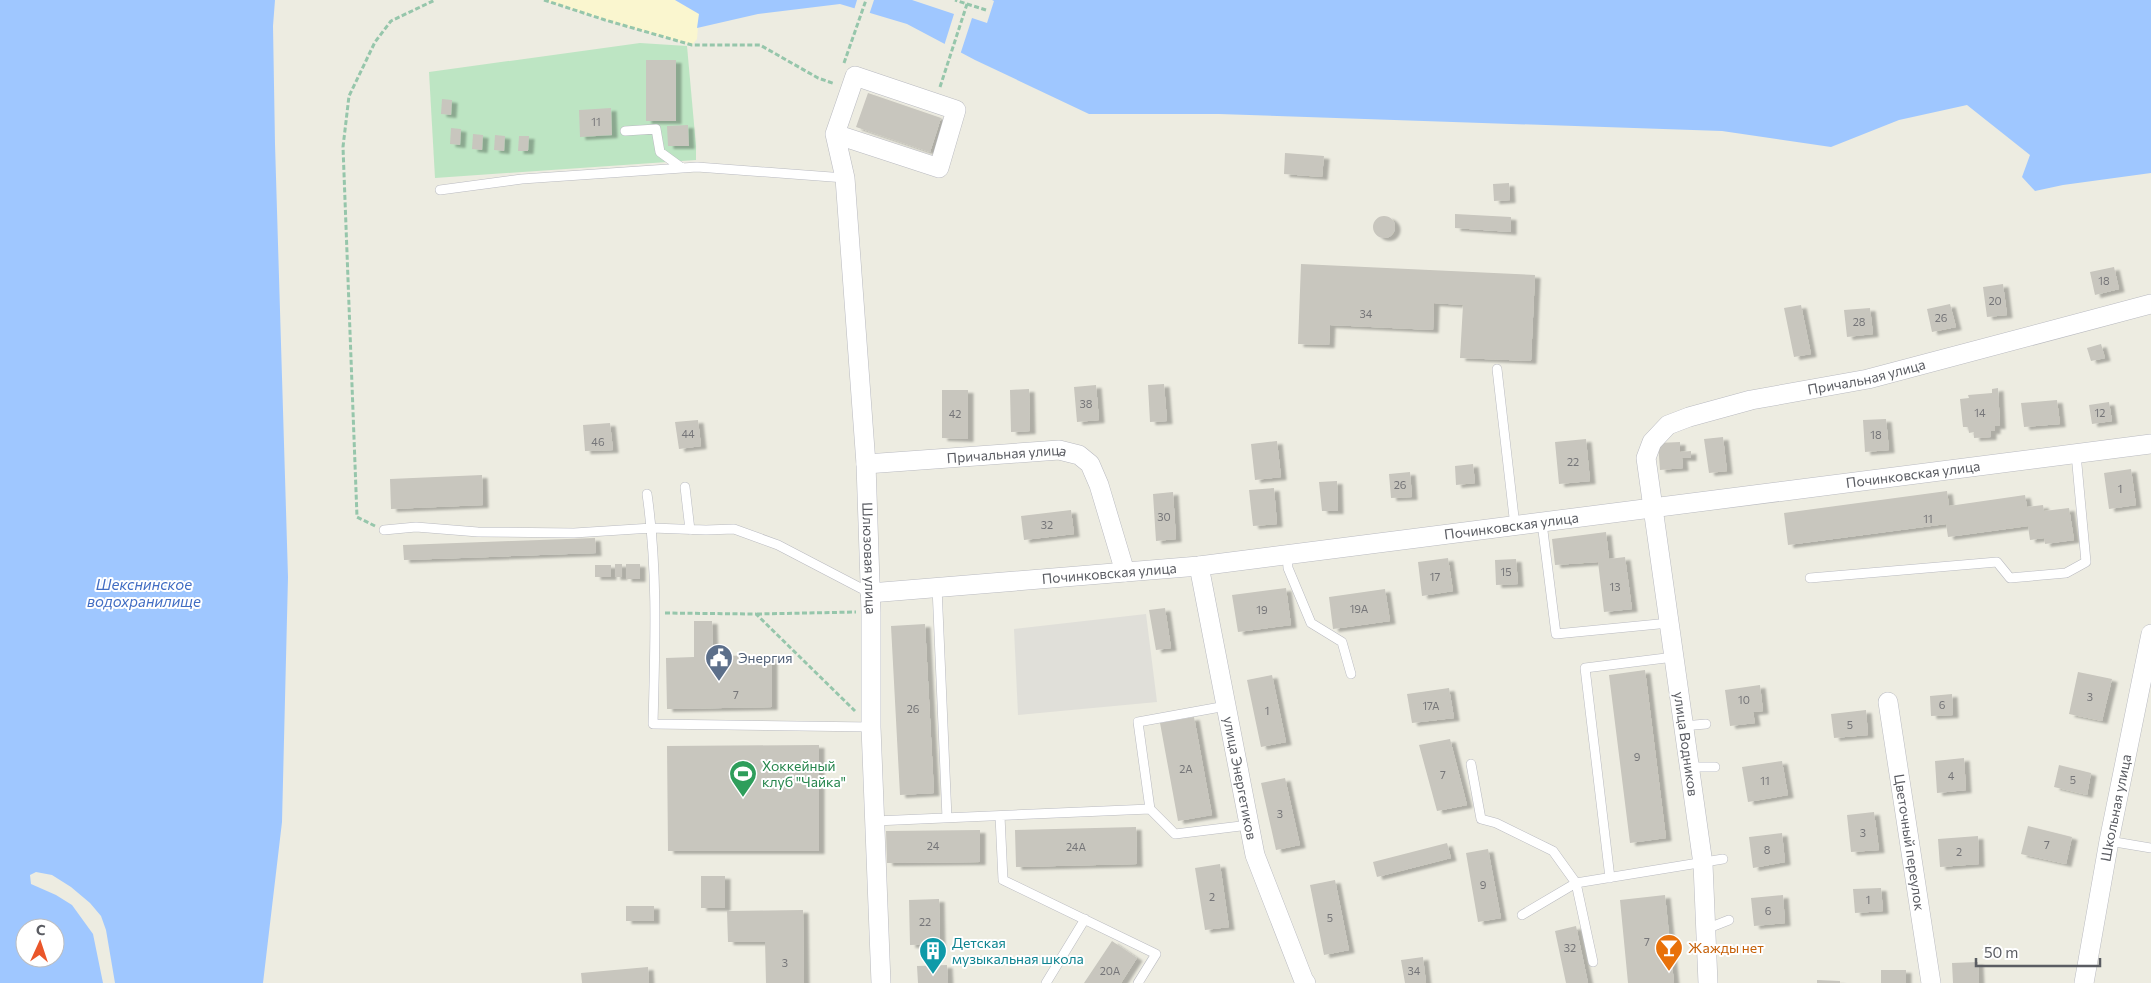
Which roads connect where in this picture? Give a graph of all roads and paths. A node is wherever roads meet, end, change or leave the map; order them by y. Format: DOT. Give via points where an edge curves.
graph roads {
  1 [pos="435,0"];
  2 [pos="544,0"];
  3 [pos="866,0"];
  4 [pos="955,0"];
  5 [pos="967,4"];
  6 [pos="986,10"];
  7 [pos="843,68"];
  8 [pos="842,84"];
  9 [pos="935,104"];
  10 [pos="625,131"];
  11 [pos="834,134"];
  12 [pos="682,168"];
  13 [pos="845,178"];
  14 [pos="440,190"];
  15 [pos="2151,304"];
  16 [pos="1497,369"];
  17 [pos="2151,444"];
  18 [pos="2076,454"];
  19 [pos="866,464"];
  20 [pos="686,487"];
  21 [pos="647,494"];
  22 [pos="1653,506"];
  23 [pos="1542,523"];
  24 [pos="1515,526"];
  25 [pos="652,528"];
  26 [pos="384,530"];
  27 [pos="690,530"];
  28 [pos="1288,555"];
  29 [pos="1200,566"];
  30 [pos="1125,572"];
  31 [pos="1810,578"];
  32 [pos="937,587"];
  33 [pos="870,593"];
  34 [pos="656,612"];
  35 [pos="870,612"];
  36 [pos="756,614"];
  37 [pos="1669,623"];
  38 [pos="2151,634"];
  39 [pos="1674,657"];
  40 [pos="1351,674"];
  41 [pos="1888,702"];
  42 [pos="1226,706"];
  43 [pos="1706,724"];
  44 [pos="1684,726"];
  45 [pos="871,727"];
  46 [pos="1471,764"];
  47 [pos="1689,767"];
  48 [pos="1716,767"];
  49 [pos="1150,809"];
  50 [pos="1000,816"];
  51 [pos="947,818"];
  52 [pos="875,821"];
  53 [pos="1249,825"];
  54 [pos="2109,841"];
  55 [pos="2151,848"];
  56 [pos="1723,859"];
  57 [pos="1703,864"];
  58 [pos="1610,878"];
  59 [pos="1576,884"];
  60 [pos="1522,915"];
  61 [pos="1084,919"];
  62 [pos="1729,920"];
  63 [pos="1706,929"];
  64 [pos="1592,962"];
  65 [pos="881,983"];
  66 [pos="1046,983"];
  67 [pos="1138,983"];
  68 [pos="1306,983"];
  69 [pos="1708,983"];
  70 [pos="1931,983"];
  71 [pos="2084,983"];
  1 -- 26 [label="path" via="391,21 375,42 349,96 344,147 357,517"];
  2 -- 8 [label="path" via="692,45 760,45 818,78"];
  3 -- 7 [label="path"];
  4 -- 5 [label="path"];
  5 -- 6 [label="path"];
  5 -- 9 [label="path"];
  8 -- 9 [label="street" via="855,76"];
  8 -- 11 [label="street"];
  9 -- 11 [label="street" via="956,110 939,168"];
  10 -- 12 [label="lane" via="656,129 660,152"];
  11 -- 13 [label="street, Шлюзовая улица"];
  12 -- 13 [label="lane"];
  12 -- 14 [label="lane" via="522,179"];
  13 -- 19 [label="street, Шлюзовая улица"];
  15 -- 22 [label="street, Причальная улица" via="1868,379 1742,402 1668,425 1652,442 1646,458"];
  16 -- 24 [label="lane"];
  17 -- 18 [label="street, Починковская улица"];
  18 -- 22 [label="street, Починковская улица"];
  18 -- 31 [label="lane" via="2086,562 2066,573 2010,578 1997,562"];
  19 -- 30 [label="street, Причальная улица" via="1059,450 1079,455 1090,464 1099,485"];
  19 -- 33 [label="street, Шлюзовая улица"];
  20 -- 27 [label="lane"];
  21 -- 25 [label="lane"];
  22 -- 23 [label="street, Починковская улица"];
  22 -- 37 [label="street, улица Водников"];
  23 -- 24 [label="street, Починковская улица"];
  23 -- 37 [label="lane" via="1556,634"];
  24 -- 28 [label="street, Починковская улица"];
  25 -- 26 [label="lane" via="574,533 416,528"];
  25 -- 27 [label="lane"];
  25 -- 34 [label="lane"];
  27 -- 33 [label="lane" via="734,529 778,545"];
  28 -- 29 [label="street, Починковская улица"];
  28 -- 40 [label="lane" via="1288,568 1310,623 1342,642"];
  29 -- 30 [label="street, Починковская улица"];
  29 -- 42 [label="street, улица Энергетиков"];
  30 -- 32 [label="street, Починковская улица"];
  32 -- 33 [label="street, Починковская улица"];
  32 -- 51 [label="lane"];
  33 -- 35 [label="street, Шлюзовая улица"];
  34 -- 36 [label="path"];
  34 -- 45 [label="lane" via="653,724"];
  35 -- 36 [label="path"];
  35 -- 45 [label="street, Шлюзовая улица"];
  36 -- 45 [label="path"];
  37 -- 39 [label="street, улица Водников"];
  38 -- 54 [label="street, Школьная улица"];
  39 -- 44 [label="street, улица Водников"];
  39 -- 58 [label="lane" via="1585,668"];
  41 -- 70 [label="street, Цветочный переулок"];
  42 -- 49 [label="lane" via="1138,722"];
  42 -- 53 [label="street, улица Энергетиков"];
  43 -- 44 [label="lane"];
  44 -- 47 [label="street, улица Водников"];
  45 -- 52 [label="street, Шлюзовая улица"];
  46 -- 59 [label="lane" via="1481,819 1553,851"];
  47 -- 48 [label="lane"];
  47 -- 57 [label="street, улица Водников"];
  49 -- 50 [label="lane"];
  49 -- 53 [label="lane" via="1174,834"];
  50 -- 51 [label="lane"];
  50 -- 61 [label="lane" via="1003,880"];
  51 -- 52 [label="lane"];
  52 -- 65 [label="street, Шлюзовая улица"];
  53 -- 68 [label="street, улица Энергетиков" via="1255,855"];
  54 -- 55 [label="lane"];
  54 -- 71 [label="street, Школьная улица"];
  56 -- 57 [label="lane"];
  57 -- 58 [label="lane"];
  57 -- 63 [label="street, улица Водников"];
  58 -- 59 [label="lane"];
  59 -- 60 [label="lane"];
  59 -- 64 [label="lane"];
  61 -- 66 [label="lane"];
  61 -- 67 [label="lane" via="1156,954"];
  62 -- 63 [label="lane"];
  63 -- 69 [label="street, улица Водников"];
}
